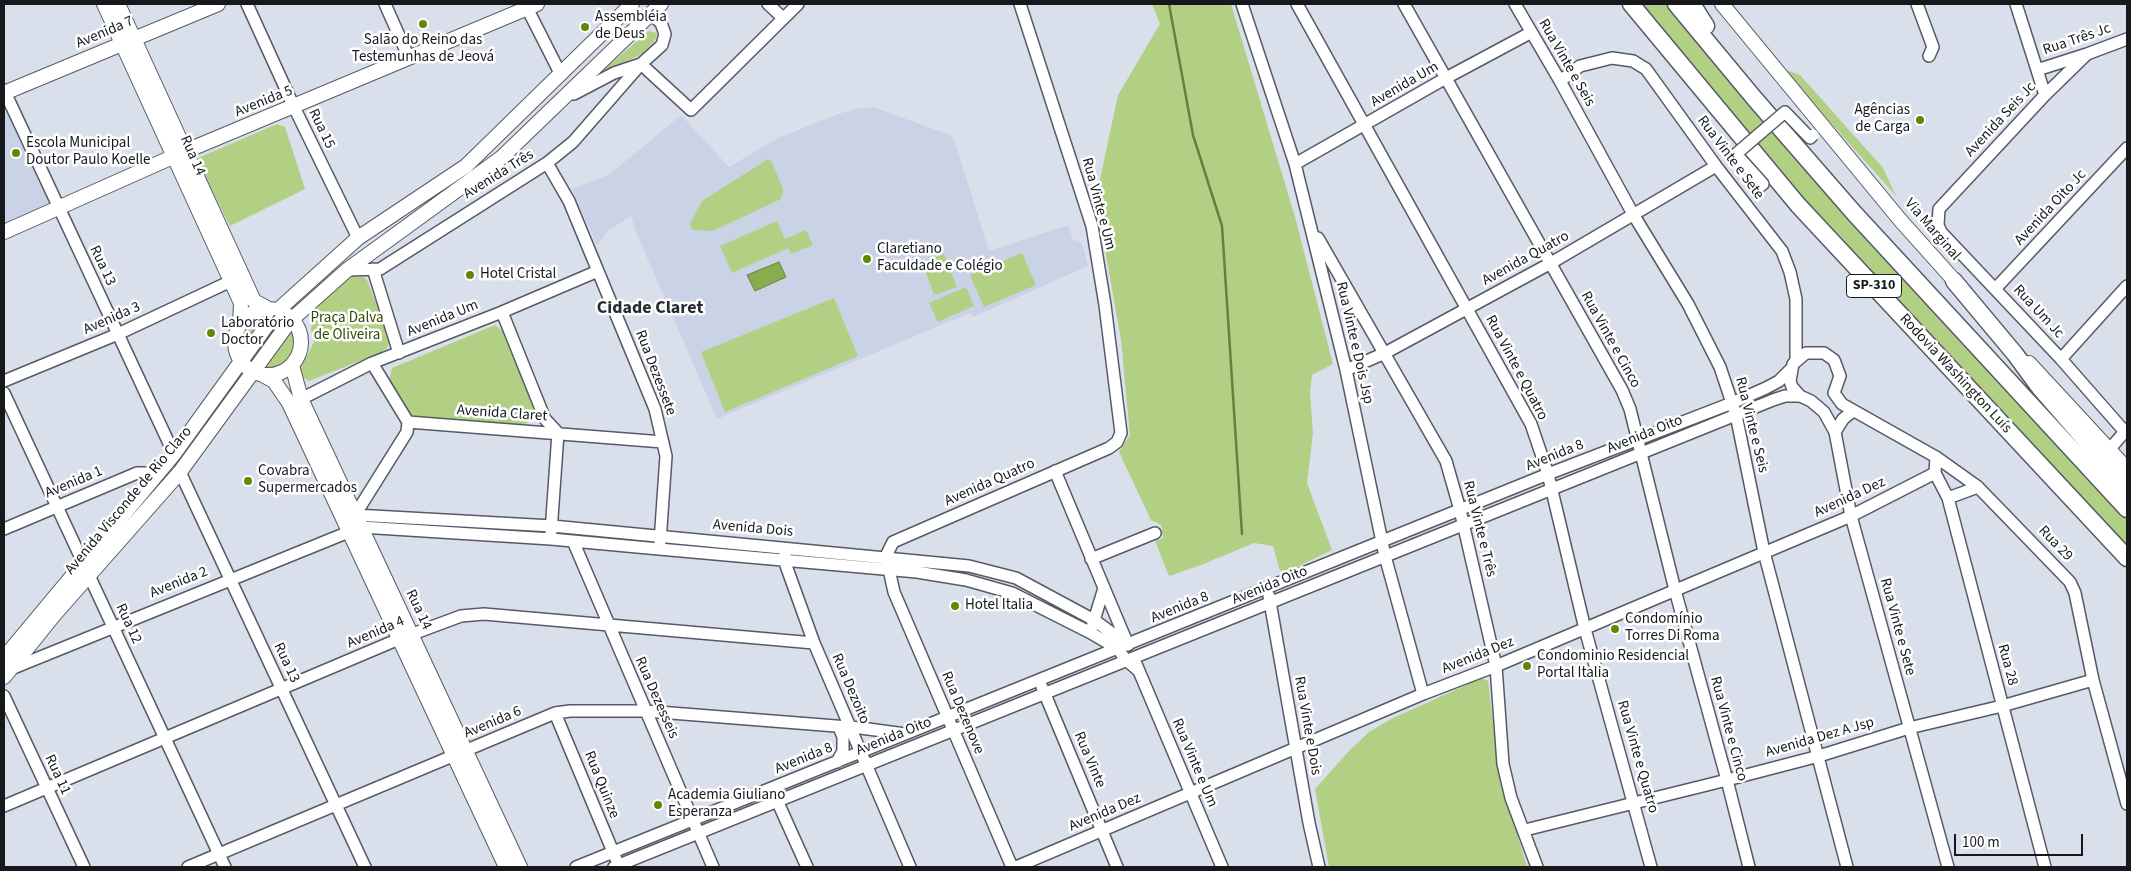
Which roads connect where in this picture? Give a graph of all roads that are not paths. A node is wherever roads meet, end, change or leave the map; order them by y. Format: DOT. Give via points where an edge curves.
graph roads {
  1 [pos="104,4"];
  2 [pos="118,4"];
  3 [pos="218,4"];
  4 [pos="247,4"];
  5 [pos="385,4"];
  6 [pos="632,4"];
  7 [pos="768,4"];
  8 [pos="798,4"];
  9 [pos="1020,4"];
  10 [pos="1242,4"];
  11 [pos="1297,4"];
  12 [pos="1404,4"];
  13 [pos="1514,4"];
  14 [pos="1631,4"];
  15 [pos="1676,4"];
  16 [pos="1692,4"];
  17 [pos="1722,4"];
  18 [pos="1917,4"];
  19 [pos="2016,4"];
  20 [pos="530,5"];
  21 [pos="656,9"];
  22 [pos="784,18"];
  23 [pos="1530,33"];
  24 [pos="2127,39"];
  25 [pos="129,40"];
  26 [pos="2087,54"];
  27 [pos="1929,56"];
  28 [pos="409,58"];
  29 [pos="641,64"];
  30 [pos="2037,70"];
  31 [pos="560,73"];
  32 [pos="1446,78"];
  33 [pos="1560,81"];
  34 [pos="4,92"];
  35 [pos="2045,94"];
  36 [pos="1754,98"];
  37 [pos="554,107"];
  38 [pos="294,108"];
  39 [pos="1363,126"];
  40 [pos="1813,135"];
  41 [pos="2127,148"];
  42 [pos="180,154"];
  43 [pos="547,163"];
  44 [pos="1295,164"];
  45 [pos="1716,166"];
  46 [pos="1759,187"];
  47 [pos="59,209"];
  48 [pos="1939,209"];
  49 [pos="1633,214"];
  50 [pos="1311,226"];
  51 [pos="4,232"];
  52 [pos="358,238"];
  53 [pos="1550,263"];
  54 [pos="373,269"];
  55 [pos="347,270"];
  56 [pos="598,271"];
  57 [pos="231,281"];
  58 [pos="1954,281"];
  59 [pos="2127,286"];
  60 [pos="1996,288"];
  61 [pos="1467,308"];
  62 [pos="272,309"];
  63 [pos="502,312"];
  64 [pos="292,319"];
  65 [pos="240,324"];
  66 [pos="118,334"];
  67 [pos="399,353"];
  68 [pos="1385,353"];
  69 [pos="2061,359"];
  70 [pos="241,362"];
  71 [pos="372,363"];
  72 [pos="1793,364"];
  73 [pos="292,365"];
  74 [pos="1346,370"];
  75 [pos="258,373"];
  76 [pos="4,381"];
  77 [pos="4,393"];
  78 [pos="1800,396"];
  79 [pos="301,399"];
  80 [pos="1732,403"];
  81 [pos="1853,411"];
  82 [pos="1736,415"];
  83 [pos="408,422"];
  84 [pos="2126,431"];
  85 [pos="1835,432"];
  86 [pos="558,433"];
  87 [pos="1637,439"];
  88 [pos="663,442"];
  89 [pos="1113,446"];
  90 [pos="2110,450"];
  91 [pos="1641,452"];
  92 [pos="174,454"];
  93 [pos="1936,457"];
  94 [pos="2127,469"];
  95 [pos="1055,471"];
  96 [pos="180,472"];
  97 [pos="158,473"];
  98 [pos="1935,473"];
  99 [pos="1548,474"];
  100 [pos="1978,487"];
  101 [pos="1552,488"];
  102 [pos="2127,488"];
  103 [pos="1948,498"];
  104 [pos="57,506"];
  105 [pos="2127,509"];
  106 [pos="1460,510"];
  107 [pos="1851,516"];
  108 [pos="354,524"];
  109 [pos="1463,524"];
  110 [pos="552,526"];
  111 [pos="4,529"];
  112 [pos="1155,533"];
  113 [pos="660,536"];
  114 [pos="550,539"];
  115 [pos="572,541"];
  116 [pos="1382,542"];
  117 [pos="771,546"];
  118 [pos="787,547"];
  119 [pos="659,549"];
  120 [pos="1764,552"];
  121 [pos="886,556"];
  122 [pos="1385,556"];
  123 [pos="769,558"];
  124 [pos="2127,558"];
  125 [pos="1092,559"];
  126 [pos="784,560"];
  127 [pos="82,562"];
  128 [pos="889,569"];
  129 [pos="88,575"];
  130 [pos="230,578"];
  131 [pos="1104,588"];
  132 [pos="1266,589"];
  133 [pos="1675,590"];
  134 [pos="1271,602"];
  135 [pos="1218,608"];
  136 [pos="1094,620"];
  137 [pos="1224,620"];
  138 [pos="607,624"];
  139 [pos="113,627"];
  140 [pos="1585,629"];
  141 [pos="1091,633"];
  142 [pos="405,636"];
  143 [pos="814,643"];
  144 [pos="1123,647"];
  145 [pos="1130,658"];
  146 [pos="1496,666"];
  147 [pos="6,668"];
  148 [pos="2093,680"];
  149 [pos="1039,681"];
  150 [pos="282,690"];
  151 [pos="1044,693"];
  152 [pos="1423,694"];
  153 [pos="4,696"];
  154 [pos="2002,706"];
  155 [pos="842,708"];
  156 [pos="646,711"];
  157 [pos="555,713"];
  158 [pos="947,718"];
  159 [pos="839,727"];
  160 [pos="1910,728"];
  161 [pos="953,730"];
  162 [pos="906,734"];
  163 [pos="164,737"];
  164 [pos="1296,749"];
  165 [pos="861,752"];
  166 [pos="460,753"];
  167 [pos="1819,756"];
  168 [pos="837,762"];
  169 [pos="866,765"];
  170 [pos="1727,780"];
  171 [pos="47,788"];
  172 [pos="770,789"];
  173 [pos="1190,794"];
  174 [pos="777,801"];
  175 [pos="1634,802"];
  176 [pos="2127,804"];
  177 [pos="4,806"];
  178 [pos="337,806"];
  179 [pos="692,820"];
  180 [pos="1525,830"];
  181 [pos="1102,831"];
  182 [pos="698,833"];
  183 [pos="612,852"];
  184 [pos="219,855"];
  185 [pos="84,867"];
  186 [pos="188,867"];
  187 [pos="225,867"];
  188 [pos="365,867"];
  189 [pos="506,867"];
  190 [pos="520,867"];
  191 [pos="576,867"];
  192 [pos="617,867"];
  193 [pos="713,867"];
  194 [pos="807,867"];
  195 [pos="910,867"];
  196 [pos="1014,867"];
  197 [pos="1117,867"];
  198 [pos="1222,867"];
  199 [pos="1319,867"];
  200 [pos="1537,867"];
  201 [pos="1651,867"];
  202 [pos="1748,867"];
  203 [pos="1847,867"];
  204 [pos="1948,867"];
  205 [pos="2045,867"];
  1 -- 25 [label="main road, Rua 14"];
  2 -- 25 [label="main road, Rua 14"];
  3 -- 25 [label="main road, Avenida 7"];
  4 -- 38 [label="street, Rua 15"];
  5 -- 28 [label="street"];
  6 -- 31 [label="main road"];
  7 -- 22 [label="street"];
  8 -- 22 [label="street"];
  9 -- 89 [label="street, Rua Vinte e Um" via="1092,226 1121,424 1119,438"];
  10 -- 44 [label="street, Rua Vinte e Dois Jsp"];
  11 -- 39 [label="street, Rua Vinte e Quatro"];
  12 -- 32 [label="street, Rua Vinte e Cinco"];
  13 -- 23 [label="street, Rua Vinte e Seis"];
  14 -- 124 [label="highway, Rodovia Washington Luís / SP-310" via="1798,204"];
  15 -- 36 [label="highway, SP-310"];
  16 -- 36 [label="highway"];
  17 -- 58 [label="main road, Via Marginal"];
  18 -- 27 [label="street" via="1933,47"];
  19 -- 30 [label="street"];
  20 -- 28 [label="main road, Avenida 5"];
  20 -- 31 [label="street"];
  21 -- 29 [label="street, Avenida Três" via="665,34 662,46"];
  21 -- 37 [label="main road, Avenida Visconde de Rio Claro"];
  22 -- 29 [label="street" via="691,110"];
  23 -- 32 [label="street, Avenida Um"];
  23 -- 33 [label="street, Rua Vinte e Seis"];
  24 -- 26 [label="street, Rua Três Jc"];
  25 -- 34 [label="main road, Avenida 7"];
  25 -- 42 [label="main road, Rua 14"];
  26 -- 30 [label="street, Rua Três Jc"];
  26 -- 35 [label="street, Avenida Seis Jc"];
  28 -- 38 [label="main road, Avenida 5"];
  29 -- 37 [label="street" via="587,85"];
  29 -- 43 [label="street, Avenida Três" via="573,142"];
  30 -- 35 [label="street"];
  31 -- 52 [label="main road" via="466,166"];
  32 -- 39 [label="street, Avenida Um"];
  32 -- 53 [label="street, Rua Vinte e Cinco"];
  33 -- 45 [label="street, Rua Vinte e Sete" via="1580,66 1593,62 1612,58 1633,61 1646,69"];
  33 -- 49 [label="street, Rua Vinte e Seis"];
  34 -- 47 [label="street, Rua 13"];
  35 -- 48 [label="street, Avenida Seis Jc"];
  36 -- 105 [label="highway, SP-310" via="1854,213"];
  37 -- 55 [label="main road, Avenida Visconde de Rio Claro" via="501,158"];
  38 -- 42 [label="main road, Avenida 5"];
  38 -- 52 [label="street, Rua 15"];
  39 -- 44 [label="street, Avenida Um"];
  39 -- 61 [label="street, Rua Vinte e Quatro"];
  40 -- 46 [label="street, bridge" via="1810,138 1785,112 1736,154 1763,184"];
  41 -- 60 [label="street, Avenida Oito Jc"];
  42 -- 47 [label="main road, Avenida 5"];
  42 -- 57 [label="main road, Rua 14"];
  42 -- 62 [label="main road, Rua 14" via="254,300"];
  43 -- 54 [label="street, Avenida Três" via="380,269"];
  43 -- 56 [label="street, Rua Dezessete" via="569,201"];
  44 -- 50 [label="street, Rua Vinte e Dois Jsp"];
  45 -- 49 [label="street, Avenida Quatro"];
  45 -- 72 [label="street, Rua Vinte e Sete" via="1786,260 1796,305"];
  47 -- 51 [label="main road, Avenida 5"];
  47 -- 66 [label="street, Rua 13"];
  48 -- 60 [label="street, Rua Um Jc" via="1941,232"];
  49 -- 53 [label="street, Avenida Quatro"];
  49 -- 80 [label="street, Rua Vinte e Seis" via="1706,337"];
  50 -- 68 [label="street, Rua Vinte e Três"];
  50 -- 74 [label="street, Rua Vinte e Dois Jsp"];
  52 -- 62 [label="main road"];
  53 -- 61 [label="street, Avenida Quatro"];
  53 -- 87 [label="street, Rua Vinte e Cinco" via="1612,369 1630,409"];
  54 -- 55 [label="street, Avenida Três"];
  54 -- 67 [label="street"];
  55 -- 64 [label="main road, Avenida Visconde de Rio Claro"];
  56 -- 63 [label="street, Avenida Um"];
  56 -- 88 [label="street, Rua Dezessete" via="655,409"];
  57 -- 65 [label="main road, Rua 14" via="241,303"];
  57 -- 66 [label="street, Avenida 3"];
  58 -- 90 [label="main road, Via Marginal"];
  58 -- 102 [label="highway" via="2040,388"];
  59 -- 69 [label="street"];
  60 -- 69 [label="street, Rua Um Jc"];
  61 -- 68 [label="street, Avenida Quatro"];
  61 -- 99 [label="street, Rua Vinte e Quatro" via="1531,424"];
  62 -- 64 [label="main road, Rua 14"];
  62 -- 65 [label="main road" via="252,312"];
  62 -- 70 [label="main road, Avenida Visconde de Rio Claro"];
  63 -- 67 [label="street, Avenida Um"];
  63 -- 86 [label="street" via="545,419"];
  64 -- 73 [label="main road" via="298,326 301,340"];
  64 -- 75 [label="main road, Avenida Visconde de Rio Claro"];
  65 -- 70 [label="main road, Rua 14" via="234,342"];
  66 -- 76 [label="street, Avenida 3"];
  66 -- 92 [label="street, Rua 13"];
  67 -- 71 [label="street, Avenida Um"];
  68 -- 74 [label="street, Avenida Quatro"];
  68 -- 106 [label="street, Rua Vinte e Três" via="1446,462"];
  69 -- 84 [label="street, Rua Um Jc"];
  70 -- 75 [label="main road, Rua 14"];
  70 -- 92 [label="main road, Avenida Visconde de Rio Claro"];
  71 -- 79 [label="street, Avenida Um"];
  71 -- 83 [label="street"];
  72 -- 78 [label="street, Rua Vinte e Sete" via="1792,387"];
  72 -- 80 [label="street, Avenida 8" via="1779,381"];
  72 -- 81 [label="street, Rua 29" via="1812,351 1830,356 1840,376 1834,393"];
  73 -- 75 [label="main road" via="276,374"];
  73 -- 79 [label="main road, Rua 14"];
  74 -- 116 [label="street, Rua Vinte e Dois Jsp"];
  75 -- 96 [label="main road, Avenida Visconde de Rio Claro"];
  75 -- 108 [label="main road, Rua 14" via="274,381 289,403"];
  77 -- 104 [label="street, Rua 12"];
  78 -- 82 [label="street, Avenida Oito" via="1785,396"];
  78 -- 85 [label="street, Rua Vinte e Sete" via="1824,412"];
  79 -- 108 [label="main road, Rua 14"];
  80 -- 82 [label="street, Rua Vinte e Seis"];
  80 -- 87 [label="street, Avenida 8"];
  81 -- 85 [label="street"];
  81 -- 93 [label="street, Rua 29"];
  82 -- 91 [label="street, Avenida Oito"];
  82 -- 120 [label="street, Rua Vinte e Seis"];
  83 -- 86 [label="street, Avenida Claret"];
  83 -- 108 [label="street" via="407,432"];
  84 -- 90 [label="street"];
  85 -- 107 [label="street, Rua Vinte e Sete"];
  86 -- 88 [label="street, Avenida Claret"];
  86 -- 110 [label="street"];
  87 -- 91 [label="street, Rua Vinte e Cinco"];
  87 -- 99 [label="street, Avenida 8"];
  88 -- 113 [label="street, Rua Dezessete" via="666,456"];
  89 -- 95 [label="street, Avenida Quatro"];
  90 -- 94 [label="main road, Via Marginal"];
  91 -- 101 [label="street, Avenida Oito"];
  91 -- 133 [label="street, Rua Vinte e Cinco"];
  92 -- 97 [label="main road, Avenida Visconde de Rio Claro"];
  93 -- 98 [label="street"];
  93 -- 100 [label="street, Rua 29"];
  95 -- 121 [label="street, Avenida Quatro" via="893,542"];
  95 -- 125 [label="street"];
  96 -- 129 [label="main road, Avenida Visconde de Rio Claro"];
  96 -- 130 [label="street, Rua 13"];
  97 -- 104 [label="street, Avenida 1" via="137,473"];
  97 -- 127 [label="main road, Avenida Visconde de Rio Claro"];
  98 -- 103 [label="street, Rua 28"];
  98 -- 107 [label="street, Avenida Dez"];
  99 -- 101 [label="street, Rua Vinte e Quatro"];
  99 -- 106 [label="street, Avenida 8"];
  100 -- 103 [label="street"];
  100 -- 148 [label="street, Rua 29" via="2070,582"];
  101 -- 109 [label="street, Avenida Oito"];
  101 -- 140 [label="street, Rua Vinte e Quatro"];
  103 -- 154 [label="street, Rua 28"];
  104 -- 111 [label="street, Avenida 1"];
  104 -- 127 [label="street, Rua 12"];
  106 -- 109 [label="street, Rua Vinte e Três"];
  106 -- 116 [label="street, Avenida 8"];
  107 -- 120 [label="street, Avenida Dez"];
  107 -- 160 [label="street, Rua Vinte e Sete"];
  108 -- 110 [label="street, Avenida Dois"];
  108 -- 114 [label="street, Avenida Dois"];
  108 -- 130 [label="street, Avenida 2"];
  108 -- 142 [label="main road, Rua 14"];
  109 -- 122 [label="street, Avenida Oito"];
  109 -- 146 [label="street, Rua Vinte e Três"];
  110 -- 113 [label="street, Avenida Dois"];
  110 -- 114 [label="street"];
  112 -- 125 [label="street"];
  113 -- 117 [label="street, Avenida Dois"];
  113 -- 119 [label="street, Rua Dezessete"];
  114 -- 115 [label="street, Avenida Dois"];
  115 -- 119 [label="street, Avenida Dois"];
  115 -- 138 [label="street, Rua Dezesseis"];
  116 -- 122 [label="street, Rua Vinte e Dois Jsp"];
  116 -- 132 [label="street, Avenida 8"];
  117 -- 118 [label="street, Avenida Dois"];
  117 -- 123 [label="street"];
  118 -- 121 [label="street, Avenida Dois"];
  118 -- 126 [label="street"];
  119 -- 123 [label="street, Avenida Dois"];
  120 -- 133 [label="street, Avenida Dez"];
  120 -- 167 [label="street, Rua Vinte e Seis"];
  121 -- 128 [label="street, Rua Dezenove"];
  121 -- 136 [label="street, Avenida Dois" via="969,566 1016,578"];
  122 -- 134 [label="street, Avenida Oito"];
  122 -- 152 [label="street, Rua Vinte e Dois Jsp"];
  123 -- 126 [label="street, Avenida Dois"];
  125 -- 131 [label="street"];
  126 -- 128 [label="street, Avenida Dois"];
  126 -- 143 [label="street, Rua Dezoito"];
  127 -- 129 [label="street, Rua 12"];
  127 -- 147 [label="main road, Avenida Visconde de Rio Claro"];
  128 -- 141 [label="street, Avenida Dois" via="966,580 1012,593"];
  128 -- 158 [label="street, Rua Dezenove" via="894,592"];
  129 -- 139 [label="street, Rua 12"];
  129 -- 147 [label="main road, Avenida Visconde de Rio Claro"];
  130 -- 139 [label="street, Avenida 2"];
  130 -- 150 [label="street, Rua 13"];
  131 -- 136 [label="street"];
  131 -- 144 [label="street"];
  132 -- 134 [label="street, Rua Vinte e Dois"];
  132 -- 135 [label="street, Avenida 8"];
  133 -- 140 [label="street, Avenida Dez"];
  133 -- 170 [label="street, Rua Vinte e Cinco"];
  134 -- 137 [label="street, Avenida Oito"];
  134 -- 164 [label="street, Rua Vinte e Dois"];
  135 -- 137 [label="street"];
  135 -- 144 [label="street, Avenida 8"];
  136 -- 141 [label="street"];
  136 -- 144 [label="street, Avenida Dois"];
  137 -- 145 [label="street, Avenida Oito"];
  138 -- 142 [label="street, Avenida 4" via="484,614 461,616"];
  138 -- 143 [label="street, Avenida 4"];
  138 -- 156 [label="street, Rua Dezesseis"];
  139 -- 147 [label="street, Avenida 2"];
  139 -- 163 [label="street, Rua 12"];
  140 -- 146 [label="street, Avenida Dez"];
  140 -- 175 [label="street, Rua Vinte e Quatro"];
  141 -- 144 [label="street, Avenida Dois"];
  142 -- 150 [label="street, Avenida 4"];
  142 -- 166 [label="main road, Rua 14"];
  143 -- 155 [label="street, Rua Dezoito"];
  144 -- 145 [label="street, Rua Vinte e Um"];
  144 -- 149 [label="street, Avenida 8"];
  145 -- 151 [label="street, Avenida Oito"];
  145 -- 173 [label="street, Rua Vinte e Um" via="1139,671"];
  146 -- 152 [label="street, Avenida Dez"];
  146 -- 180 [label="street, Rua Vinte e Três" via="1503,764 1511,798"];
  148 -- 154 [label="street, Avenida Dez A Jsp"];
  148 -- 176 [label="street, Rua 29"];
  149 -- 151 [label="street, Rua Vinte"];
  149 -- 158 [label="street, Avenida 8"];
  150 -- 163 [label="street, Avenida 4"];
  150 -- 178 [label="street, Rua 13"];
  151 -- 161 [label="street, Avenida Oito"];
  151 -- 181 [label="street, Rua Vinte"];
  152 -- 164 [label="street, Avenida Dez"];
  153 -- 171 [label="street, Rua 11"];
  154 -- 160 [label="street, Avenida Dez A Jsp"];
  154 -- 205 [label="street, Rua 28"];
  155 -- 159 [label="street, Rua Dezoito"];
  155 -- 159 [label="street"];
  156 -- 157 [label="street, Avenida 6"];
  156 -- 159 [label="street, Avenida 6"];
  156 -- 179 [label="street, Rua Dezesseis"];
  157 -- 166 [label="street, Avenida 6"];
  157 -- 183 [label="street, Rua Quinze"];
  158 -- 161 [label="street, Rua Dezenove"];
  158 -- 162 [label="street, Avenida 8"];
  159 -- 162 [label="street, Avenida 6"];
  159 -- 165 [label="street, Rua Dezoito"];
  159 -- 168 [label="street" via="843,751"];
  160 -- 167 [label="street, Avenida Dez A Jsp"];
  160 -- 204 [label="street, Rua Vinte e Sete"];
  161 -- 169 [label="street, Avenida Oito"];
  161 -- 196 [label="street, Rua Dezenove"];
  162 -- 165 [label="street, Avenida 8"];
  163 -- 171 [label="street, Avenida 4"];
  163 -- 184 [label="street, Rua 12"];
  164 -- 173 [label="street, Avenida Dez"];
  164 -- 199 [label="street, Rua Vinte e Dois"];
  165 -- 168 [label="street, Avenida 8"];
  165 -- 169 [label="street, Rua Dezoito"];
  166 -- 178 [label="street, Avenida 6"];
  166 -- 189 [label="main road, Rua 14"];
  166 -- 190 [label="main road, Rua 14"];
  167 -- 170 [label="street, Avenida Dez A Jsp"];
  167 -- 203 [label="street, Rua Vinte e Seis"];
  168 -- 172 [label="street, Avenida 8"];
  169 -- 174 [label="street, Avenida Oito"];
  169 -- 195 [label="street, Rua Dezoito"];
  170 -- 175 [label="street, Avenida Dez A Jsp"];
  170 -- 202 [label="street, Rua Vinte e Cinco"];
  171 -- 177 [label="street, Avenida 4"];
  171 -- 185 [label="street, Rua 11"];
  172 -- 174 [label="street"];
  172 -- 179 [label="street, Avenida 8"];
  173 -- 181 [label="street, Avenida Dez"];
  173 -- 198 [label="street, Rua Vinte e Um"];
  174 -- 182 [label="street, Avenida Oito"];
  174 -- 194 [label="street"];
  175 -- 180 [label="street, Avenida Dez A Jsp"];
  175 -- 201 [label="street, Rua Vinte e Quatro"];
  178 -- 184 [label="street, Avenida 6"];
  178 -- 188 [label="street, Rua 13"];
  179 -- 182 [label="street, Rua Dezesseis"];
  179 -- 183 [label="street, Avenida 8"];
  180 -- 200 [label="street, Rua Vinte e Três"];
  181 -- 196 [label="street, Avenida Dez"];
  181 -- 197 [label="street, Rua Vinte"];
  182 -- 192 [label="street, Avenida Oito"];
  182 -- 193 [label="street, Rua Dezesseis"];
  183 -- 191 [label="street, Avenida 8"];
  183 -- 192 [label="street, Rua Quinze"];
  184 -- 186 [label="street, Avenida 6"];
  184 -- 187 [label="street, Rua 12"];
}
